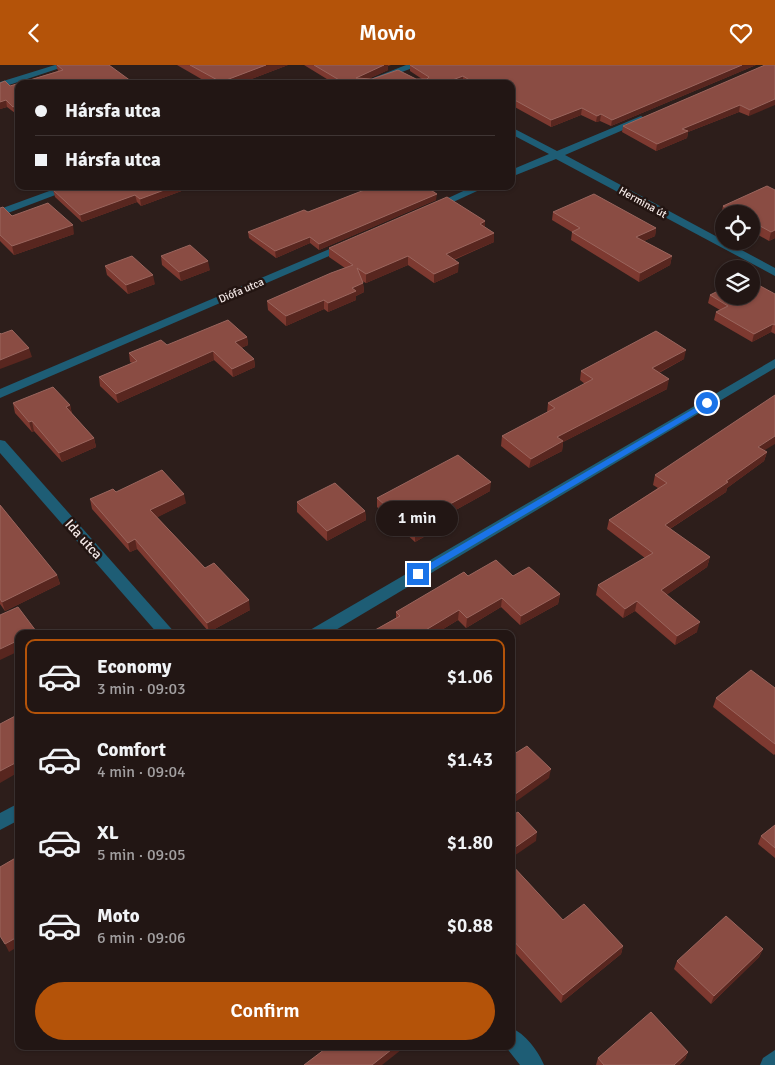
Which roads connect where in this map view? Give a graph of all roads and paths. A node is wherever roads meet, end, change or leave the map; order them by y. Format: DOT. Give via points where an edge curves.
graph roads {
  1 [pos="64,65"];
  2 [pos="388,65"];
  3 [pos="415,65"];
  4 [pos="403,73"];
  5 [pos="15,80"];
  6 [pos="16,80"];
  7 [pos="377,80"];
  8 [pos="0,85"];
  9 [pos="654,113"];
  10 [pos="515,132"];
  11 [pos="557,154"];
  12 [pos="515,172"];
  13 [pos="63,190"];
  14 [pos="474,190"];
  15 [pos="0,213"];
  16 [pos="419,214"];
  17 [pos="355,241"];
  18 [pos="775,273"];
  19 [pos="775,363"];
  20 [pos="0,394"];
  21 [pos="0,444"];
  22 [pos="164,630"];
  23 [pos="323,630"];
  24 [pos="15,813"];
  25 [pos="0,822"];
  26 [pos="515,1043"];
  27 [pos="775,1060"];
  28 [pos="534,1065"];
  29 [pos="770,1065"];
  1 -- 6 [label="street"];
  2 -- 4 [label="street"];
  3 -- 4 [label="street"];
  4 -- 7 [label="street"];
  5 -- 8 [label="street"];
  9 -- 11 [label="street"];
  10 -- 11 [label="street, Hermina út"];
  11 -- 12 [label="street"];
  11 -- 18 [label="street, Hermina út"];
  13 -- 15 [label="street"];
  14 -- 16 [label="street"];
  17 -- 20 [label="street, Diófa utca"];
  19 -- 23 [label="street"];
  21 -- 22 [label="street, Ida utca"];
  24 -- 25 [label="street"];
  26 -- 28 [label="street"];
  27 -- 29 [label="street"];
}
